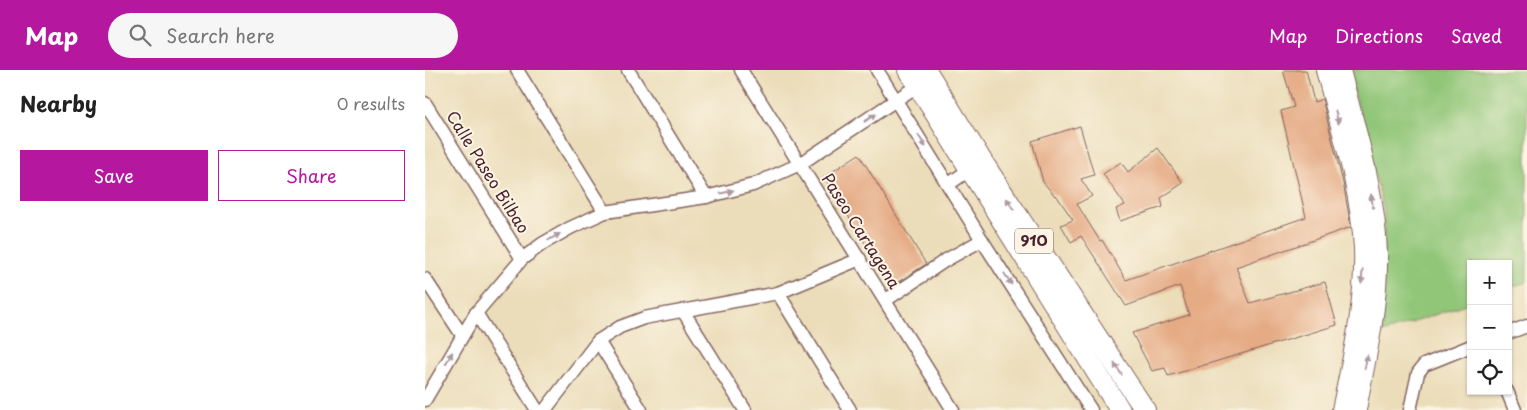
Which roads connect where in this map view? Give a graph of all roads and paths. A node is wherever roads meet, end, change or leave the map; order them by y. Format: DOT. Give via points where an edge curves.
graph roads {
  1 [pos="517,70"];
  2 [pos="628,70"];
  3 [pos="741,70"];
  4 [pos="877,70"];
  5 [pos="1325,70"];
  6 [pos="1341,70"];
  7 [pos="921,76"];
  8 [pos="896,100"];
  9 [pos="425,103"];
  10 [pos="800,164"];
  11 [pos="976,165"];
  12 [pos="949,184"];
  13 [pos="706,197"];
  14 [pos="605,212"];
  15 [pos="982,240"];
  16 [pos="523,259"];
  17 [pos="860,259"];
  18 [pos="425,280"];
  19 [pos="778,293"];
  20 [pos="886,300"];
  21 [pos="683,311"];
  22 [pos="476,313"];
  23 [pos="1079,325"];
  24 [pos="1527,326"];
  25 [pos="1512,332"];
  26 [pos="462,336"];
  27 [pos="598,341"];
  28 [pos="1051,344"];
  29 [pos="1467,348"];
  30 [pos="1413,392"];
  31 [pos="1509,395"];
  32 [pos="425,400"];
  33 [pos="537,410"];
  34 [pos="545,410"];
  35 [pos="641,410"];
  36 [pos="745,410"];
  37 [pos="850,410"];
  38 [pos="953,410"];
  39 [pos="1091,410"];
  40 [pos="1120,410"];
  41 [pos="1145,410"];
  42 [pos="1341,410"];
  43 [pos="1357,410"];
  44 [pos="1410,410"];
  45 [pos="1421,410"];
  46 [pos="1515,410"];
  1 -- 14 [label="street"];
  2 -- 13 [label="street"];
  3 -- 10 [label="street, Paseo Cartagena"];
  4 -- 8 [label="street"];
  5 -- 42 [label="street, one-way" via="1356,194 1363,248 1356,328"];
  43 -- 6 [label="street, one-way" via="1373,320 1378,256 1369,183"];
  7 -- 8 [label="street"];
  7 -- 11 [label="main road, 910"];
  10 -- 8 [label="street, one-way"];
  8 -- 12 [label="street, one-way"];
  9 -- 16 [label="street, Calle Paseo Bilbao"];
  13 -- 10 [label="street, one-way" via="753,185"];
  10 -- 17 [label="street, Paseo Cartagena"];
  11 -- 12 [label="street"];
  11 -- 23 [label="main road, 910"];
  12 -- 15 [label="street"];
  13 -- 14 [label="street"];
  16 -- 14 [label="street, one-way" via="570,228"];
  15 -- 20 [label="street"];
  15 -- 28 [label="street, one-way"];
  16 -- 22 [label="street"];
  17 -- 19 [label="street"];
  17 -- 20 [label="street, Paseo Cartagena"];
  18 -- 26 [label="street"];
  19 -- 21 [label="street"];
  19 -- 37 [label="street"];
  20 -- 38 [label="street, Paseo Cartagena"];
  21 -- 27 [label="street" via="645,318 620,327"];
  21 -- 36 [label="street"];
  22 -- 26 [label="street"];
  22 -- 33 [label="street"];
  23 -- 28 [label="street"];
  23 -- 40 [label="main road, 910"];
  41 -- 23 [label="main road, 910, one-way"];
  24 -- 25 [label="street"];
  32 -- 26 [label="street, one-way"];
  27 -- 34 [label="street"];
  27 -- 35 [label="street"];
  28 -- 39 [label="street"];
  29 -- 30 [label="street" via="1424,365 1418,373"];
  30 -- 44 [label="street"];
  30 -- 45 [label="street"];
  31 -- 46 [label="street"];
}
